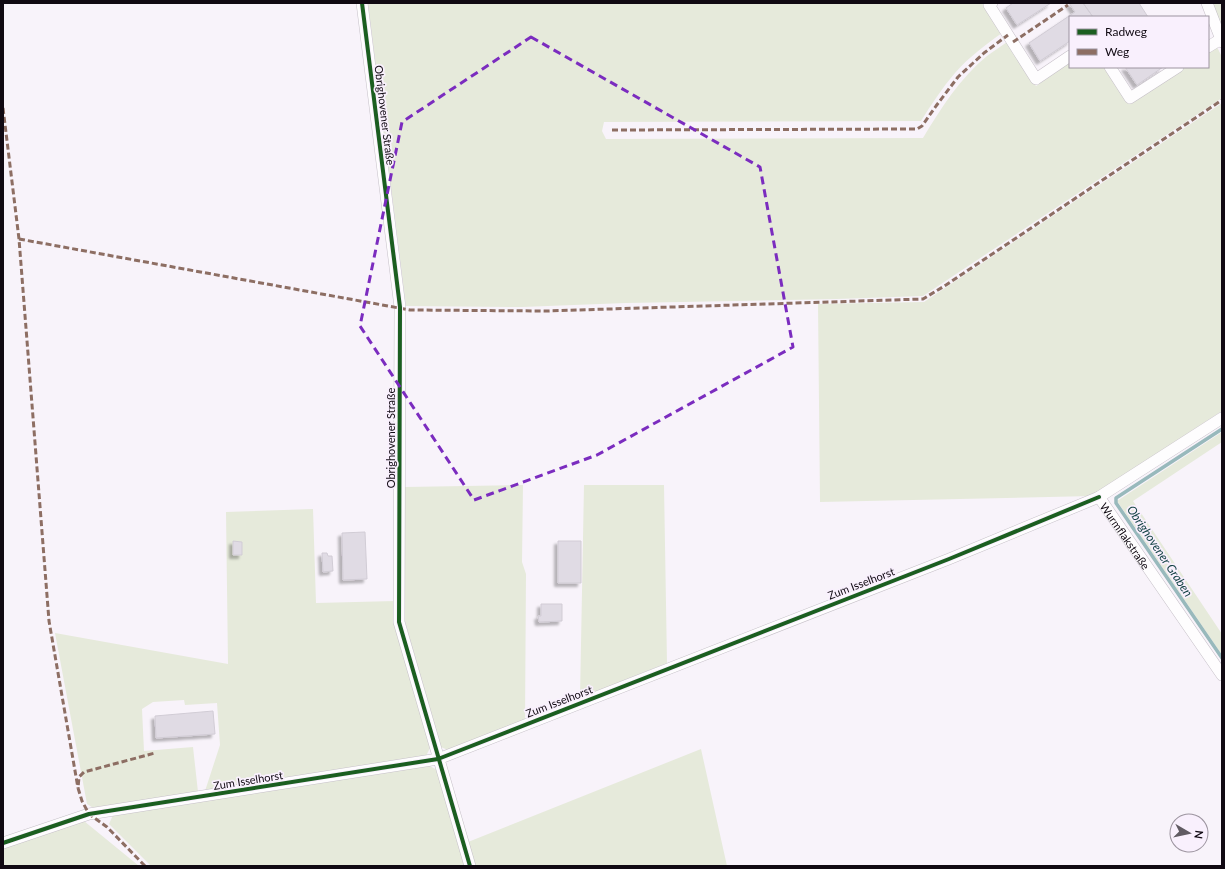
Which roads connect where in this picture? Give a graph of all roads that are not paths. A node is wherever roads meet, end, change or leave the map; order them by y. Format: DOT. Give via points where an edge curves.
graph roads {
  1 [pos="362,3"];
  2 [pos="992,3"];
  3 [pos="1207,3"];
  4 [pos="1221,41"];
  5 [pos="1209,47"];
  6 [pos="1069,57"];
  7 [pos="1111,68"];
  8 [pos="1176,68"];
  9 [pos="1222,418"];
  10 [pos="1099,497"];
  11 [pos="1222,675"];
  12 [pos="438,758"];
  13 [pos="3,843"];
  14 [pos="470,866"];
  1 -- 12 [label="street, Obrighovener Straße" via="400,308 399,622"];
  2 -- 6 [label="street" via="989,5 1036,79"];
  3 -- 4 [label="street"];
  4 -- 5 [label="street"];
  7 -- 8 [label="street" via="1130,98"];
  9 -- 10 [label="street, Wurmflakstraße"];
  10 -- 11 [label="street, Wurmflakstraße"];
  10 -- 12 [label="street, Zum Isselhorst" via="949,559"];
  12 -- 13 [label="street, Zum Isselhorst" via="89,814"];
  12 -- 14 [label="street, Obrighovener Straße"];
}
